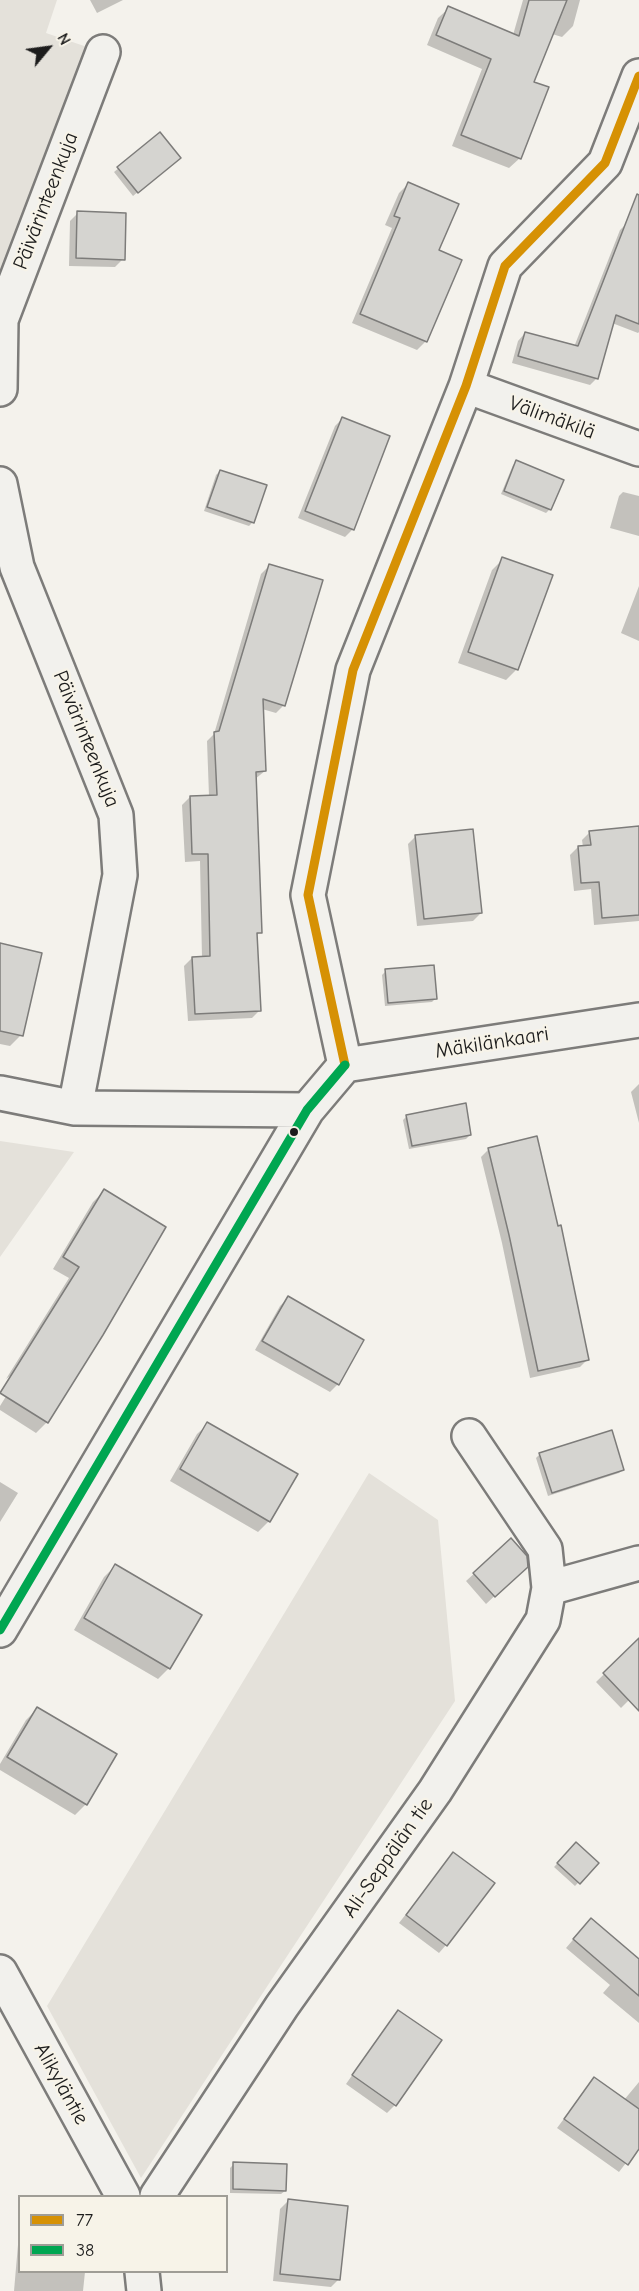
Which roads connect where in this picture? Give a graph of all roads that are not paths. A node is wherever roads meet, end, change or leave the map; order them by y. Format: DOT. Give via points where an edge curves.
graph roads {
  1 [pos="103,52"];
  2 [pos="639,76"];
  3 [pos="466,386"];
  4 [pos="0,389"];
  5 [pos="639,449"];
  6 [pos="0,484"];
  7 [pos="639,1020"];
  8 [pos="345,1065"];
  9 [pos="0,1093"];
  10 [pos="75,1108"];
  11 [pos="306,1110"];
  12 [pos="469,1436"];
  13 [pos="639,1563"];
  14 [pos="549,1588"];
  15 [pos="0,1630"];
  16 [pos="0,1972"];
  17 [pos="122,2195"];
  18 [pos="158,2195"];
  19 [pos="142,2273"];
  20 [pos="144,2291"];
  1 -- 4 [label="street, Päivärinteenkuja" via="1,320"];
  2 -- 3 [label="street" via="605,163 505,266"];
  3 -- 5 [label="street, Välimäkilä"];
  3 -- 8 [label="street" via="353,670 308,895"];
  6 -- 10 [label="street, Päivärinteenkuja" via="17,567 116,815 120,875"];
  7 -- 8 [label="street, Mäkilänkaari"];
  8 -- 11 [label="street"];
  9 -- 10 [label="street"];
  10 -- 11 [label="street"];
  11 -- 15 [label="street"];
  12 -- 14 [label="street, Ali-Seppälän tie" via="544,1549"];
  13 -- 14 [label="street"];
  14 -- 18 [label="street, Ali-Seppälän tie" via="543,1620 435,1791 282,2006"];
  16 -- 17 [label="street, Alikyläntie"];
  19 -- 20 [label="street"];
}
